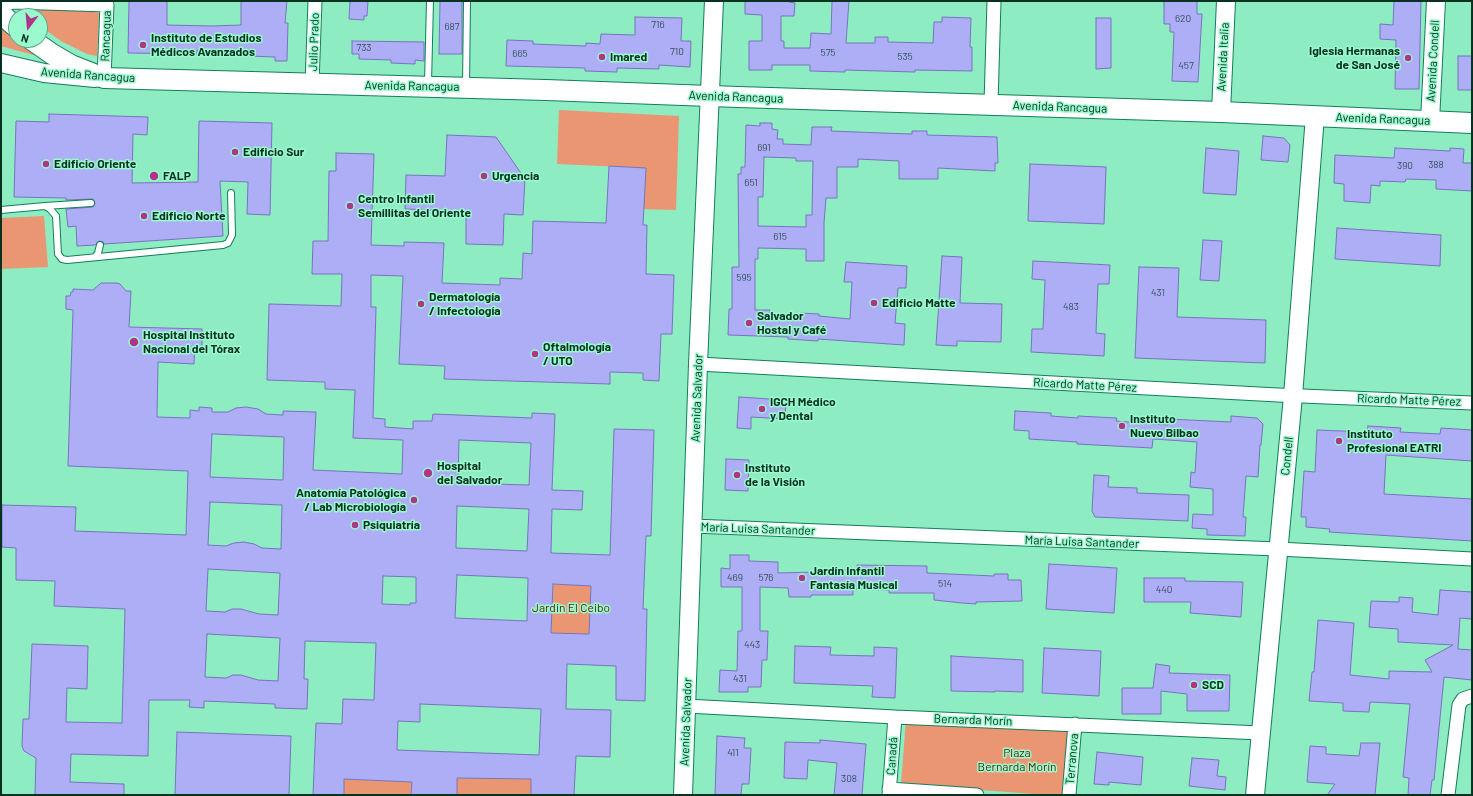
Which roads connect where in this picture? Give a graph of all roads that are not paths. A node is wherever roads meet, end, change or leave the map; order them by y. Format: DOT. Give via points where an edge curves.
graph roads {
  1 [pos="315,1"];
  2 [pos="430,1"];
  3 [pos="467,1"];
  4 [pos="714,1"];
  5 [pos="994,1"];
  6 [pos="1226,1"];
  7 [pos="1436,1"];
  8 [pos="1,6"];
  9 [pos="43,48"];
  10 [pos="1,63"];
  11 [pos="104,78"];
  12 [pos="312,84"];
  13 [pos="428,87"];
  14 [pos="466,88"];
  15 [pos="710,96"];
  16 [pos="991,104"];
  17 [pos="1221,112"];
  18 [pos="1315,116"];
  19 [pos="1430,121"];
  20 [pos="1472,123"];
  21 [pos="231,193"];
  22 [pos="91,203"];
  23 [pos="45,206"];
  24 [pos="1,210"];
  25 [pos="100,245"];
  26 [pos="95,257"];
  27 [pos="698,364"];
  28 [pos="1293,396"];
  29 [pos="1472,403"];
  30 [pos="692,526"];
  31 [pos="1278,549"];
  32 [pos="1472,559"];
  33 [pos="1472,696"];
  34 [pos="686,706"];
  35 [pos="895,717"];
  36 [pos="1075,724"];
  37 [pos="1261,733"];
  38 [pos="889,792"];
  39 [pos="683,795"];
  40 [pos="977,795"];
  41 [pos="1069,795"];
  42 [pos="1255,795"];
  43 [pos="1448,795"];
  1 -- 12 [label="street, Julio Prado"];
  2 -- 13 [label="lane"];
  3 -- 14 [label="lane"];
  4 -- 15 [label="street, Avenida Salvador"];
  5 -- 16 [label="street"];
  6 -- 17 [label="street, Avenida Italia"];
  7 -- 19 [label="street, Avenida Condell"];
  8 -- 11 [label="street, Rancagua" via="12,2 108,5"];
  9 -- 11 [label="main road" via="71,66"];
  10 -- 11 [label="street, Avenida Rancagua" via="44,73"];
  11 -- 12 [label="main road, Avenida Rancagua"];
  12 -- 13 [label="main road, Avenida Rancagua"];
  13 -- 14 [label="main road, Avenida Rancagua"];
  14 -- 15 [label="main road, Avenida Rancagua"];
  15 -- 16 [label="main road, Avenida Rancagua"];
  15 -- 27 [label="street, Avenida Salvador"];
  16 -- 17 [label="main road, Avenida Rancagua"];
  17 -- 18 [label="main road, Avenida Rancagua"];
  18 -- 19 [label="main road, Avenida Rancagua"];
  18 -- 28 [label="street, Condell"];
  19 -- 20 [label="main road, Avenida Rancagua"];
  21 -- 26 [label="lane" via="232,235 228,243"];
  22 -- 23 [label="lane"];
  23 -- 24 [label="lane"];
  23 -- 26 [label="lane" via="56,216 59,257 67,260"];
  25 -- 26 [label="lane"];
  27 -- 28 [label="street, Ricardo Matte Pérez"];
  27 -- 30 [label="street, Avenida Salvador"];
  28 -- 29 [label="street, Ricardo Matte Pérez"];
  28 -- 31 [label="street, Condell"];
  30 -- 31 [label="street, María Luisa Santander"];
  30 -- 34 [label="street, Avenida Salvador"];
  31 -- 32 [label="street, María Luisa Santander"];
  31 -- 37 [label="street, Condell"];
  33 -- 43 [label="street" via="1463,699 1458,710"];
  34 -- 35 [label="street, Bernarda Morín"];
  34 -- 39 [label="street, Avenida Salvador"];
  35 -- 36 [label="street, Bernarda Morín"];
  35 -- 38 [label="street, Canadá"];
  36 -- 37 [label="street, Bernarda Morín"];
  36 -- 41 [label="street, Terranova"];
  37 -- 42 [label="street, Condell"];
  38 -- 40 [label="street"];
}
